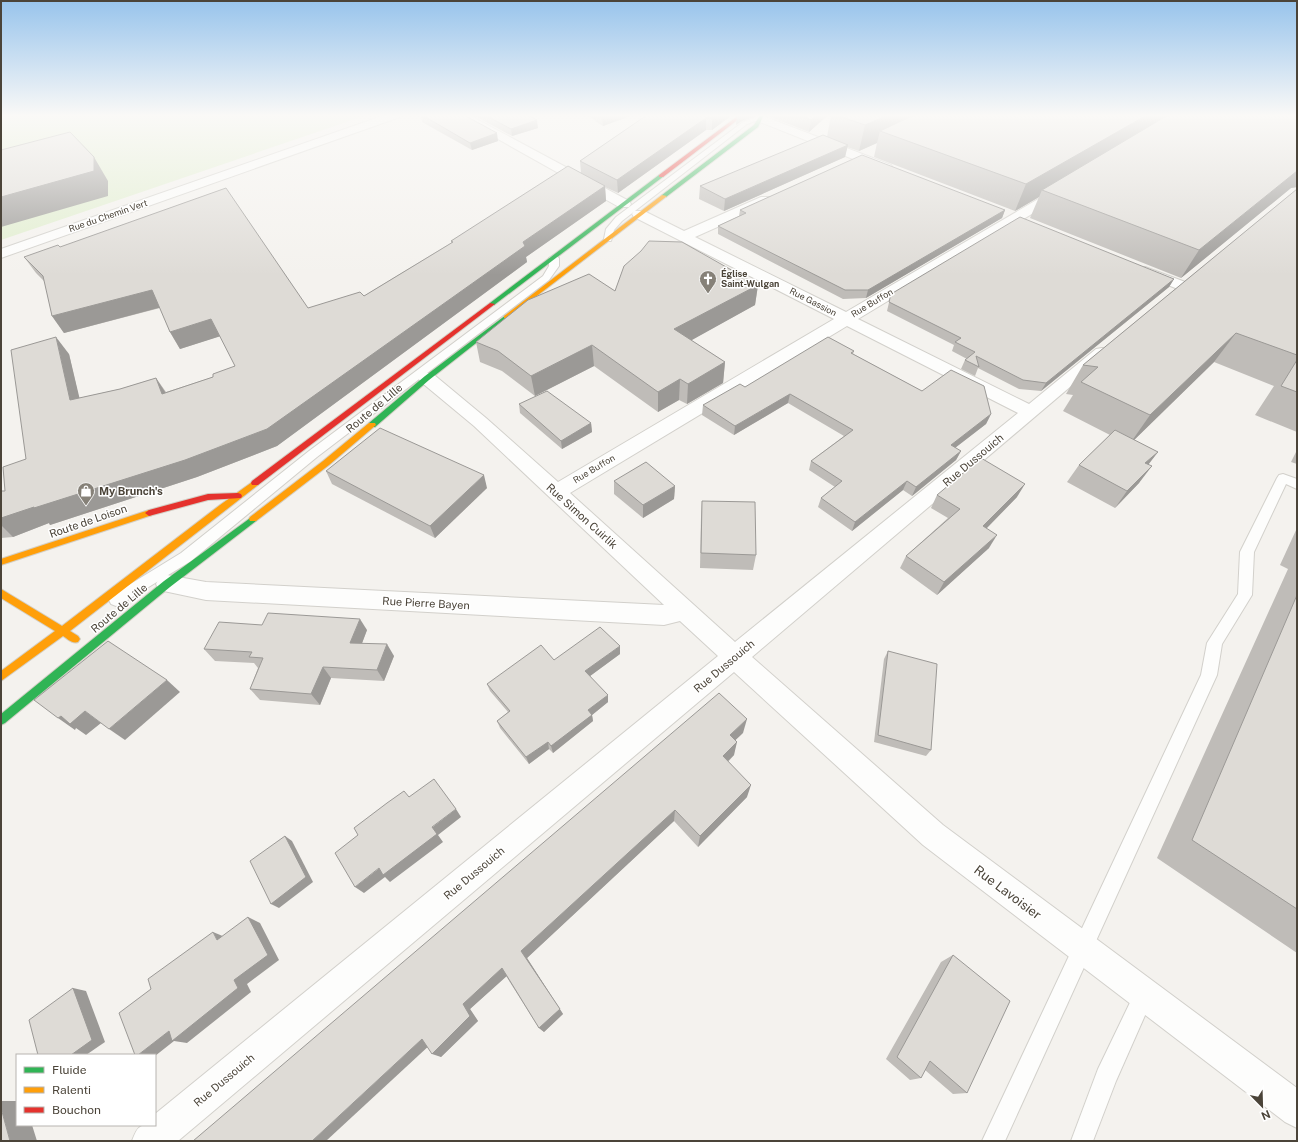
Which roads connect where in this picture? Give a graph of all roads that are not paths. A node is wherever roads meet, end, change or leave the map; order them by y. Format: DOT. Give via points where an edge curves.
graph roads {
  1 [pos="245,168"];
  2 [pos="558,168"];
  3 [pos="671,168"];
  4 [pos="686,168"];
  5 [pos="700,168"];
  6 [pos="888,168"];
  7 [pos="897,172"];
  8 [pos="1071,185"];
  9 [pos="776,195"];
  10 [pos="624,204"];
  11 [pos="1001,212"];
  12 [pos="639,214"];
  13 [pos="1016,218"];
  14 [pos="1031,224"];
  15 [pos="685,236"];
  16 [pos="608,239"];
  17 [pos="1,254"];
  18 [pos="554,258"];
  19 [pos="1132,265"];
  20 [pos="1183,286"];
  21 [pos="846,319"];
  22 [pos="1116,342"];
  23 [pos="427,378"];
  24 [pos="1030,412"];
  25 [pos="1297,484"];
  26 [pos="556,492"];
  27 [pos="238,496"];
  28 [pos="244,510"];
  29 [pos="234,534"];
  30 [pos="1,562"];
  31 [pos="167,584"];
  32 [pos="1,594"];
  33 [pos="685,610"];
  34 [pos="64,632"];
  35 [pos="90,647"];
  36 [pos="735,657"];
  37 [pos="1,677"];
  38 [pos="1,704"];
  39 [pos="1,720"];
  40 [pos="1083,949"];
  41 [pos="1144,995"];
  42 [pos="1297,1110"];
  43 [pos="150,1141"];
  44 [pos="993,1141"];
  45 [pos="1082,1141"];
  1 -- 17 [label="street, Rue du Chemin Vert"];
  2 -- 10 [label="street"];
  3 -- 10 [label="main road, Route de Lille"];
  4 -- 16 [label="lane" via="619,219 610,229"];
  5 -- 12 [label="main road, Route de Lille"];
  6 -- 7 [label="street"];
  8 -- 13 [label="street, Rue Buffon"];
  9 -- 15 [label="street"];
  10 -- 18 [label="main road, Route de Lille"];
  11 -- 13 [label="street"];
  12 -- 15 [label="street, Rue Gassion"];
  12 -- 16 [label="main road, Route de Lille"];
  13 -- 14 [label="street"];
  13 -- 21 [label="street, Rue Buffon"];
  15 -- 21 [label="street, Rue Gassion"];
  16 -- 23 [label="main road, Route de Lille"];
  18 -- 27 [label="main road, Route de Lille"];
  18 -- 28 [label="lane" via="554,266 546,278"];
  19 -- 20 [label="street"];
  21 -- 24 [label="street, Rue Gassion"];
  21 -- 26 [label="street, Rue Buffon"];
  22 -- 24 [label="street, Rue Dussouich"];
  23 -- 26 [label="street, Rue Simon Cuirlik" via="480,422"];
  23 -- 29 [label="main road, Route de Lille" via="402,402"];
  24 -- 36 [label="street, Rue Dussouich"];
  25 -- 40 [label="lane" via="1284,478 1246,552 1245,595 1215,643 1209,675"];
  26 -- 33 [label="street, Rue Simon Cuirlik"];
  27 -- 28 [label="main road"];
  27 -- 30 [label="main road, Route de Loison" via="208,497 154,511"];
  27 -- 34 [label="main road, Route de Lille"];
  28 -- 29 [label="main road"];
  28 -- 34 [label="lane" via="186,557"];
  29 -- 31 [label="main road, Route de Lille"];
  31 -- 33 [label="street, Rue Pierre Bayen" via="206,591 664,616"];
  31 -- 35 [label="main road, Route de Lille"];
  32 -- 34 [label="main road"];
  33 -- 36 [label="street, Rue Simon Cuirlik"];
  34 -- 35 [label="main road"];
  34 -- 37 [label="main road, Route de Lille"];
  35 -- 38 [label="lane"];
  35 -- 39 [label="main road, Route de Lille"];
  36 -- 40 [label="street, Rue Lavoisier" via="933,835"];
  36 -- 43 [label="street, Rue Dussouich"];
  40 -- 41 [label="street, Rue Lavoisier"];
  40 -- 44 [label="lane"];
  41 -- 42 [label="street, Rue Lavoisier"];
  41 -- 45 [label="lane" via="1106,1077"];
}
